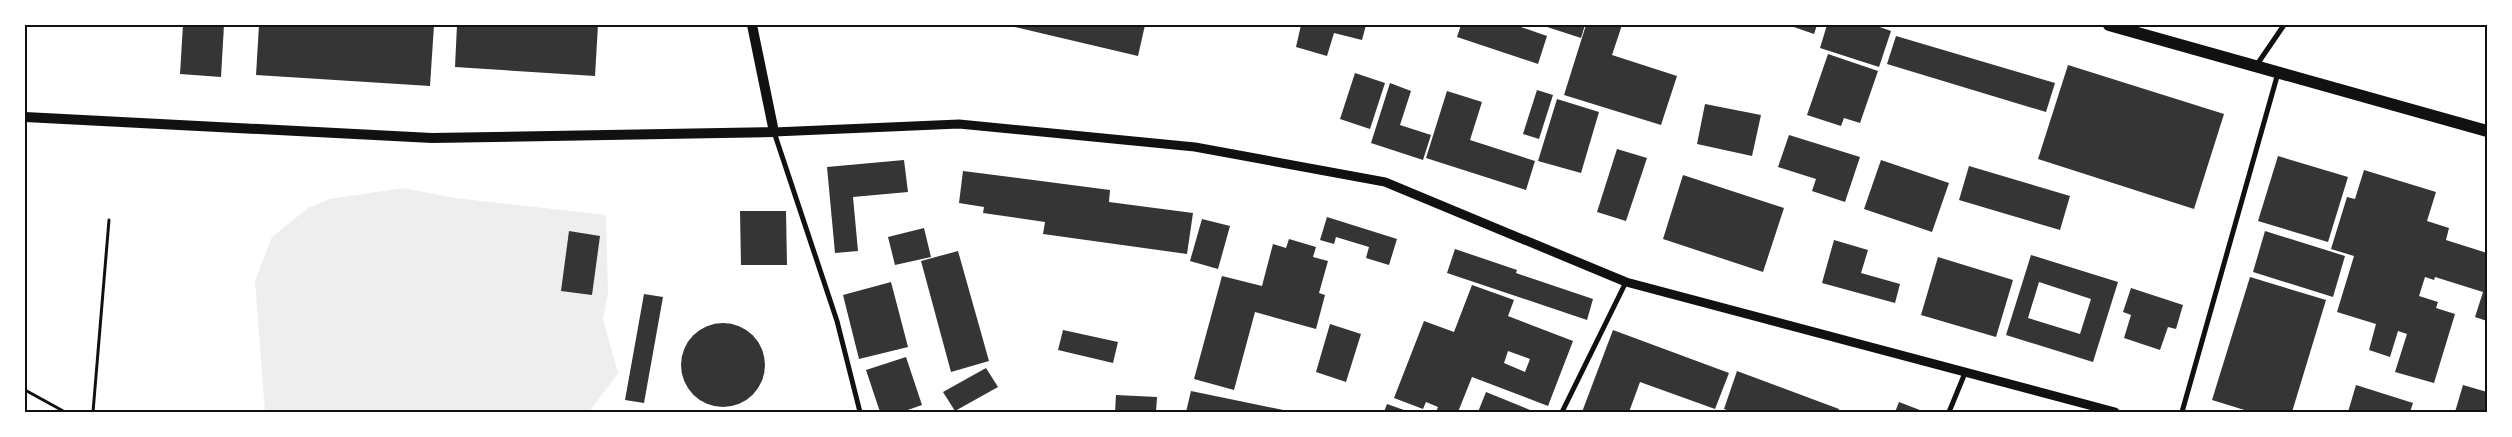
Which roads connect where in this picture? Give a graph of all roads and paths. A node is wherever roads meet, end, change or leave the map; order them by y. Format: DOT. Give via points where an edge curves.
graph roads {
  1 [pos="752,25"];
  2 [pos="2109,25"];
  3 [pos="2284,25"];
  4 [pos="2256,66"];
  5 [pos="2278,73"];
  6 [pos="25,118"];
  7 [pos="774,132"];
  8 [pos="2487,132"];
  9 [pos="109,220"];
  10 [pos="1626,282"];
  11 [pos="1965,372"];
  12 [pos="25,390"];
  13 [pos="66,412"];
  14 [pos="94,412"];
  15 [pos="860,412"];
  16 [pos="1562,412"];
  17 [pos="1949,412"];
  18 [pos="2115,412"];
  19 [pos="2182,412"];
  1 -- 7 [label="main road"];
  2 -- 4 [label="main road"];
  3 -- 4 [label="street"];
  4 -- 5 [label="main road"];
  5 -- 8 [label="main road"];
  5 -- 19 [label="street"];
  6 -- 7 [label="main road" via="432,138"];
  7 -- 10 [label="street" via="959,124 1194,147 1385,182"];
  7 -- 15 [label="street" via="837,321"];
  9 -- 14 [label="path"];
  10 -- 11 [label="street"];
  10 -- 16 [label="street"];
  11 -- 17 [label="street"];
  11 -- 18 [label="street"];
  12 -- 13 [label="path"];
}
